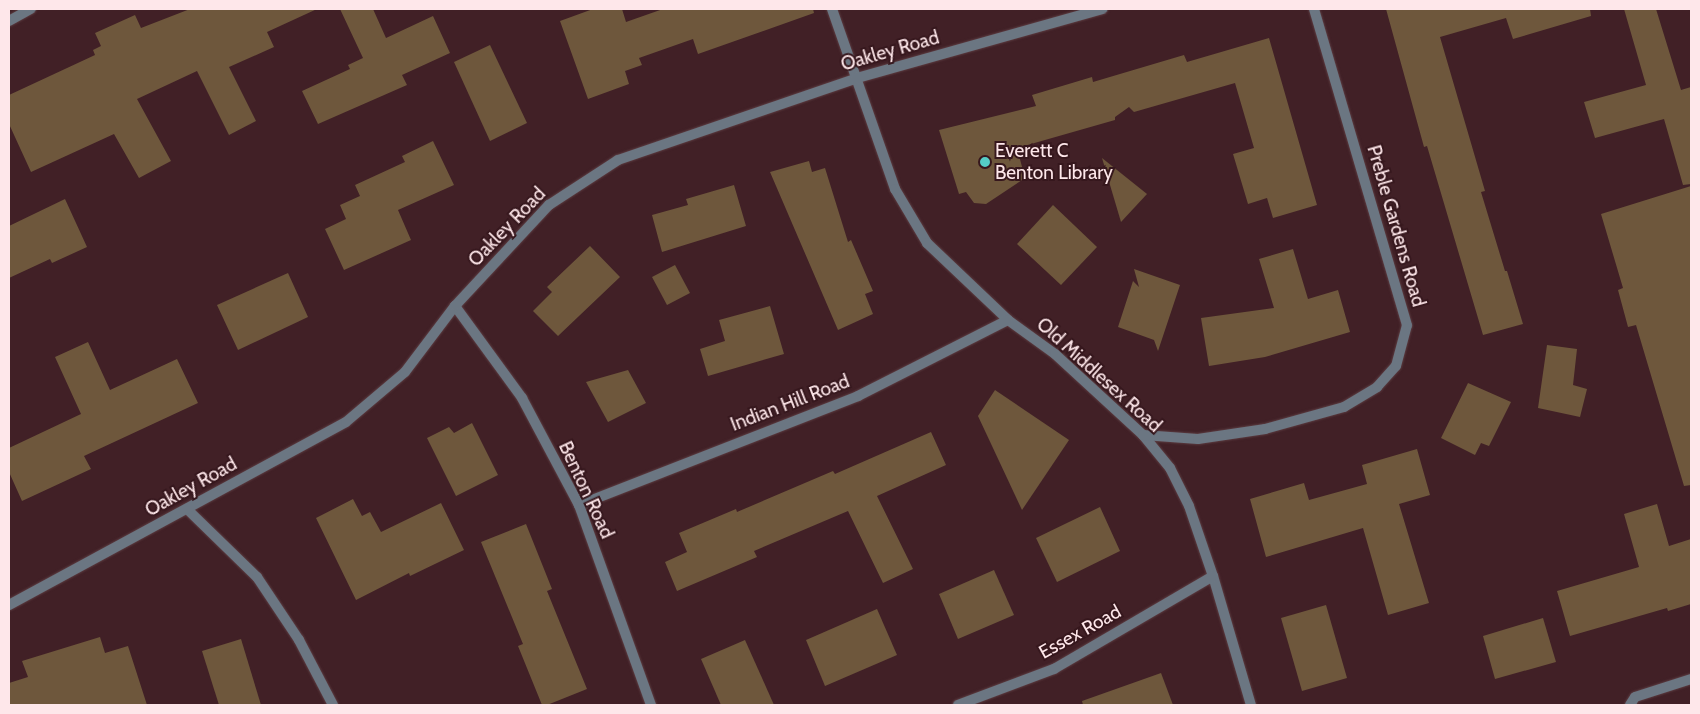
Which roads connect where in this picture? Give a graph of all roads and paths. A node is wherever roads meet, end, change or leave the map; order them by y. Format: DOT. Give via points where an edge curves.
graph roads {
  1 [pos="31,9"];
  2 [pos="832,9"];
  3 [pos="1103,9"];
  4 [pos="1314,9"];
  5 [pos="9,21"];
  6 [pos="857,78"];
  7 [pos="455,306"];
  8 [pos="1008,320"];
  9 [pos="1144,435"];
  10 [pos="579,505"];
  11 [pos="187,509"];
  12 [pos="1213,576"];
  13 [pos="9,605"];
  14 [pos="1691,679"];
  15 [pos="333,705"];
  16 [pos="651,705"];
  17 [pos="958,705"];
  18 [pos="1252,705"];
  19 [pos="1630,705"];
  1 -- 5 [label="street"];
  2 -- 6 [label="street, Old Middlesex Road"];
  3 -- 6 [label="street, Oakley Road"];
  4 -- 9 [label="street, Preble Gardens Road" via="1407,325 1396,366 1377,387 1344,407 1265,429 1198,439"];
  6 -- 7 [label="street, Oakley Road" via="618,160 549,205"];
  6 -- 8 [label="street, Old Middlesex Road" via="895,189 927,243"];
  7 -- 10 [label="street, Benton Road" via="522,398"];
  7 -- 11 [label="street, Oakley Road" via="405,372 346,422"];
  8 -- 9 [label="street, Old Middlesex Road" via="1055,354"];
  8 -- 10 [label="street, Indian Hill Road" via="858,396"];
  9 -- 12 [label="street, Old Middlesex Road" via="1170,468 1189,506"];
  10 -- 16 [label="street, Benton Road"];
  11 -- 13 [label="street, Oakley Road"];
  11 -- 15 [label="street" via="258,577 299,640"];
  12 -- 17 [label="street, Essex Road" via="1054,669"];
  12 -- 18 [label="street, Old Middlesex Road"];
  14 -- 19 [label="street" via="1635,698"];
}
